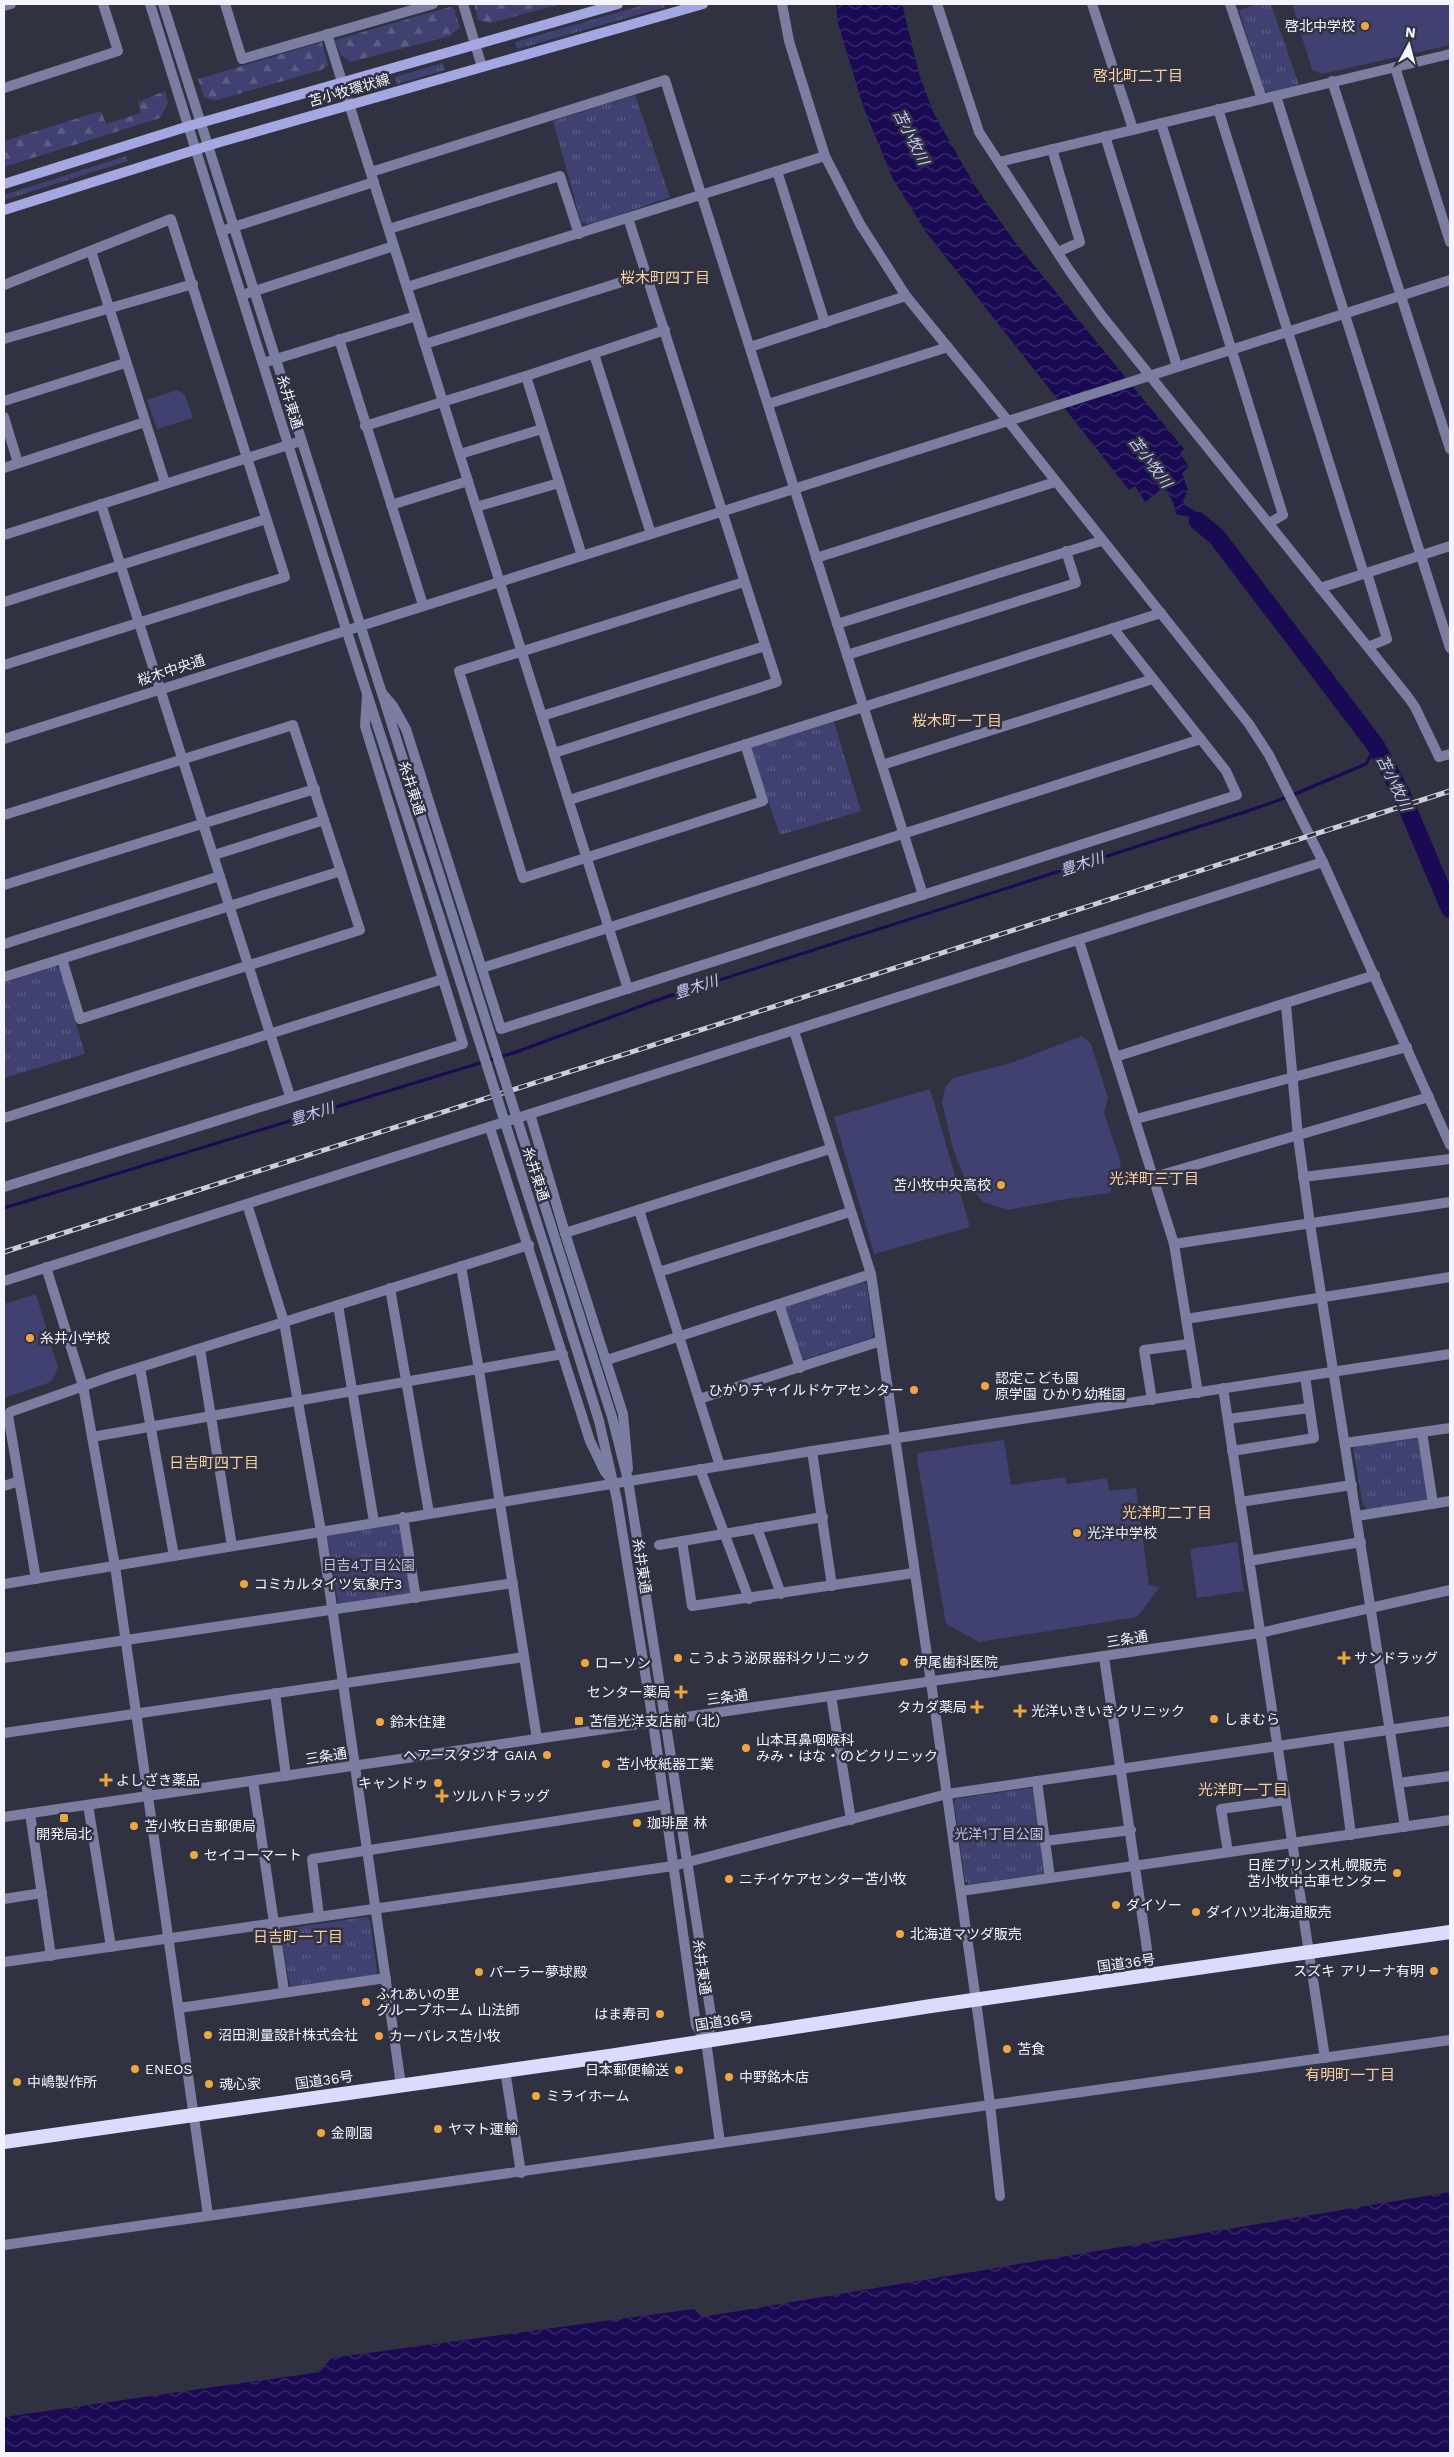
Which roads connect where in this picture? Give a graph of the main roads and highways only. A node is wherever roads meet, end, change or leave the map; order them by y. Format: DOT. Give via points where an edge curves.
graph roads {
  1 [pos="618,4"];
  2 [pos="703,4"];
  3 [pos="4,184"];
  4 [pos="4,210"];
  5 [pos="1450,1932"];
  6 [pos="4,2142"];
  1 -- 3 [label="main road, 苫小牧環状線" via="201,122"];
  2 -- 4 [label="main road, 苫小牧環状線" via="208,145"];
  5 -- 6 [label="highway, 国道36号"];
}
